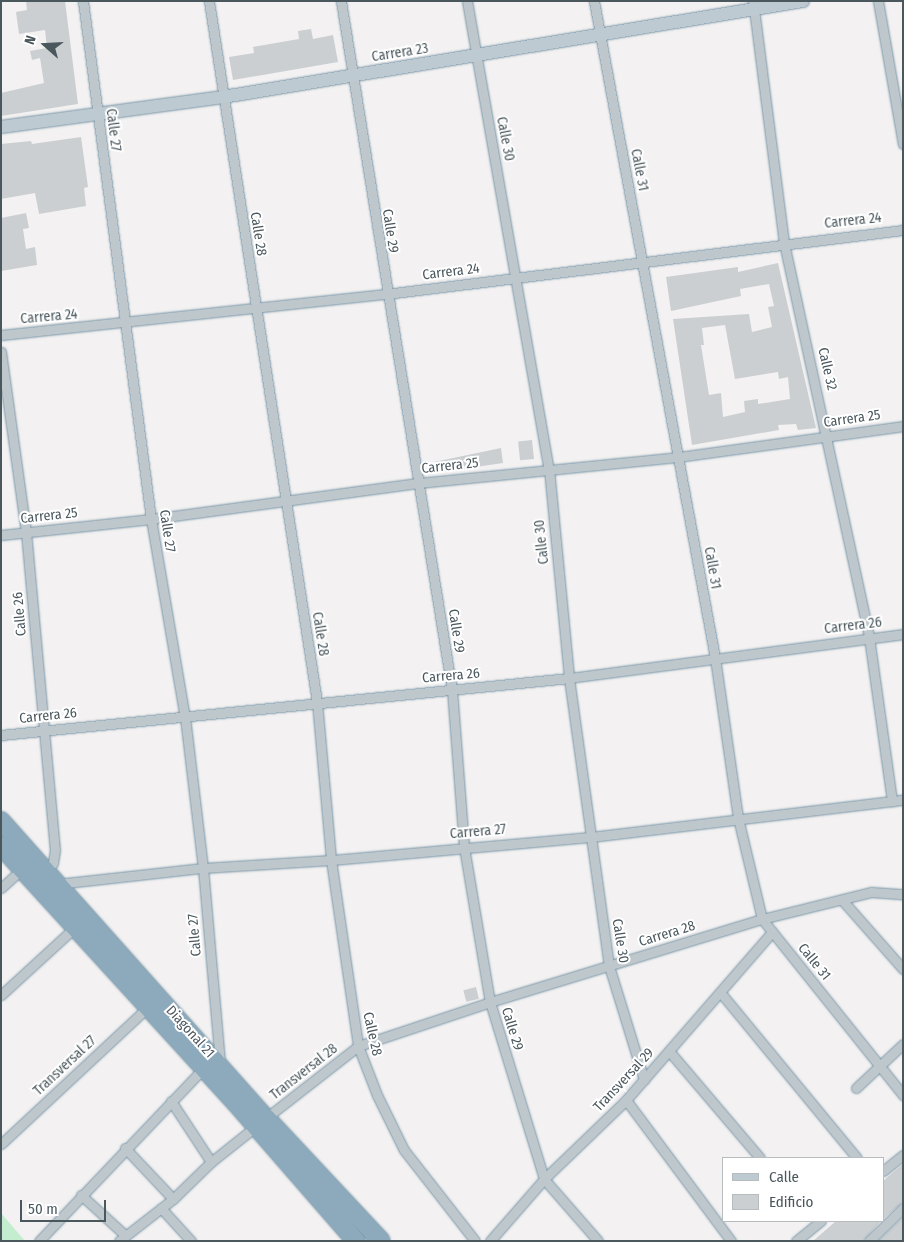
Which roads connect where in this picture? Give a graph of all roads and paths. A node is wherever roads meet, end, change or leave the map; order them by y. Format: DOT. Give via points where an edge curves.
graph roads {
  1 [pos="83,1"];
  2 [pos="209,1"];
  3 [pos="341,1"];
  4 [pos="467,1"];
  5 [pos="594,1"];
  6 [pos="803,1"];
  7 [pos="878,1"];
  8 [pos="754,5"];
  9 [pos="599,36"];
  10 [pos="475,56"];
  11 [pos="352,76"];
  12 [pos="223,97"];
  13 [pos="98,115"];
  14 [pos="1,127"];
  15 [pos="903,144"];
  16 [pos="903,230"];
  17 [pos="784,243"];
  18 [pos="643,260"];
  19 [pos="517,278"];
  20 [pos="386,294"];
  21 [pos="256,308"];
  22 [pos="123,324"];
  23 [pos="1,335"];
  24 [pos="1,352"];
  25 [pos="903,426"];
  26 [pos="828,436"];
  27 [pos="678,457"];
  28 [pos="549,469"];
  29 [pos="418,483"];
  30 [pos="286,502"];
  31 [pos="151,519"];
  32 [pos="26,532"];
  33 [pos="1,535"];
  34 [pos="903,634"];
  35 [pos="869,637"];
  36 [pos="715,658"];
  37 [pos="569,678"];
  38 [pos="452,690"];
  39 [pos="317,702"];
  40 [pos="185,716"];
  41 [pos="45,730"];
  42 [pos="1,735"];
  43 [pos="903,800"];
  44 [pos="892,802"];
  45 [pos="738,818"];
  46 [pos="1,821"];
  47 [pos="591,837"];
  48 [pos="1,846"];
  49 [pos="464,847"];
  50 [pos="331,860"];
  51 [pos="203,868"];
  52 [pos="22,869"];
  53 [pos="50,877"];
  54 [pos="1,888"];
  55 [pos="903,894"];
  56 [pos="843,901"];
  57 [pos="762,919"];
  58 [pos="74,928"];
  59 [pos="772,932"];
  60 [pos="609,966"];
  61 [pos="903,969"];
  62 [pos="720,992"];
  63 [pos="1,995"];
  64 [pos="490,1002"];
  65 [pos="148,1007"];
  66 [pos="903,1044"];
  67 [pos="358,1046"];
  68 [pos="669,1051"];
  69 [pos="212,1066"];
  70 [pos="880,1067"];
  71 [pos="644,1080"];
  72 [pos="856,1088"];
  73 [pos="903,1095"];
  74 [pos="626,1100"];
  75 [pos="171,1101"];
  76 [pos="261,1123"];
  77 [pos="1,1144"];
  78 [pos="125,1148"];
  79 [pos="903,1155"];
  80 [pos="759,1157"];
  81 [pos="856,1157"];
  82 [pos="211,1162"];
  83 [pos="884,1170"];
  84 [pos="544,1179"];
  85 [pos="81,1195"];
  86 [pos="173,1199"];
  87 [pos="161,1208"];
  88 [pos="903,1208"];
  89 [pos="817,1222"];
  90 [pos="122,1238"];
  91 [pos="40,1241"];
  92 [pos="191,1241"];
  93 [pos="356,1241"];
  94 [pos="381,1241"];
  95 [pos="474,1241"];
  96 [pos="490,1241"];
  97 [pos="598,1241"];
  98 [pos="731,1241"];
  99 [pos="796,1241"];
  100 [pos="869,1241"];
  1 -- 13 [label="street, Calle 27"];
  2 -- 12 [label="street, Calle 28"];
  3 -- 11 [label="street, Calle 29"];
  4 -- 10 [label="street, Calle 30"];
  5 -- 9 [label="street, Calle 31"];
  6 -- 8 [label="street, Carrera 23"];
  7 -- 15 [label="street"];
  8 -- 9 [label="street, Carrera 23"];
  8 -- 17 [label="street, Calle 32"];
  9 -- 10 [label="street, Carrera 23"];
  9 -- 18 [label="street, Calle 31"];
  10 -- 11 [label="street, Carrera 23"];
  10 -- 19 [label="street, Calle 30"];
  11 -- 12 [label="street, Carrera 23"];
  11 -- 20 [label="street, Calle 29"];
  12 -- 13 [label="street, Carrera 23"];
  12 -- 21 [label="street, Calle 28"];
  13 -- 14 [label="street, Carrera 23"];
  13 -- 22 [label="street, Calle 27"];
  16 -- 17 [label="street, Carrera 24"];
  17 -- 18 [label="street, Carrera 24"];
  17 -- 26 [label="street, Calle 32"];
  18 -- 19 [label="street, Carrera 24"];
  18 -- 27 [label="street, Calle 31"];
  19 -- 20 [label="street, Carrera 24"];
  19 -- 28 [label="street, Calle 30"];
  20 -- 21 [label="street, Carrera 24"];
  20 -- 29 [label="street, Calle 29"];
  21 -- 22 [label="street, Carrera 24"];
  21 -- 30 [label="street, Calle 28"];
  22 -- 23 [label="street, Carrera 24"];
  22 -- 31 [label="street, Calle 27"];
  24 -- 32 [label="street, Calle 26"];
  25 -- 26 [label="street, Carrera 25"];
  26 -- 27 [label="street, Carrera 25"];
  26 -- 35 [label="street, Calle 32"];
  27 -- 28 [label="street, Carrera 25"];
  27 -- 36 [label="street, Calle 31"];
  28 -- 29 [label="street, Carrera 25"];
  28 -- 37 [label="street, Calle 30"];
  29 -- 30 [label="street, Carrera 25"];
  29 -- 38 [label="street, Calle 29"];
  30 -- 31 [label="street, Carrera 25"];
  30 -- 39 [label="street, Calle 28"];
  31 -- 32 [label="street, Carrera 25"];
  31 -- 40 [label="street, Calle 27"];
  32 -- 33 [label="street, Carrera 25"];
  32 -- 41 [label="street, Calle 26"];
  34 -- 35 [label="street, Carrera 26"];
  35 -- 36 [label="street, Carrera 26"];
  35 -- 44 [label="street, Calle 32"];
  36 -- 37 [label="street, Carrera 26"];
  36 -- 45 [label="street, Calle 31"];
  37 -- 38 [label="street, Carrera 26"];
  37 -- 47 [label="street, Calle 30"];
  38 -- 39 [label="street, Carrera 26"];
  38 -- 49 [label="street, Calle 29"];
  39 -- 40 [label="street, Carrera 26"];
  39 -- 50 [label="street, Calle 28"];
  40 -- 41 [label="street, Carrera 26"];
  40 -- 51 [label="street, Calle 27"];
  41 -- 42 [label="street, Carrera 26"];
  41 -- 53 [label="street, Calle 26" via="56,854"];
  43 -- 44 [label="street, Carrera 27"];
  44 -- 45 [label="street, Carrera 27"];
  45 -- 47 [label="street, Carrera 27"];
  45 -- 57 [label="street, Calle 31"];
  46 -- 53 [label="highway, Diagonal 21"];
  47 -- 49 [label="street, Carrera 27"];
  47 -- 60 [label="street, Calle 30"];
  48 -- 52 [label="highway, Diagonal 21"];
  49 -- 50 [label="street, Carrera 27"];
  49 -- 64 [label="street, Calle 29"];
  50 -- 51 [label="street, Carrera 27"];
  50 -- 67 [label="street, Calle 28"];
  51 -- 53 [label="street, Carrera 27"];
  51 -- 69 [label="street, Calle 27"];
  52 -- 54 [label="street"];
  52 -- 58 [label="highway, Diagonal 21"];
  53 -- 69 [label="highway, Diagonal 21"];
  55 -- 56 [label="street, Carrera 28" via="871,892"];
  56 -- 57 [label="street, Carrera 28"];
  56 -- 61 [label="street"];
  57 -- 59 [label="street, Calle 31"];
  57 -- 60 [label="street, Carrera 28"];
  58 -- 63 [label="street"];
  58 -- 65 [label="highway, Diagonal 21"];
  59 -- 62 [label="street, Transversal 29"];
  59 -- 70 [label="street, Calle 31"];
  60 -- 64 [label="street, Carrera 28"];
  60 -- 71 [label="street, Calle 30"];
  62 -- 68 [label="street, Transversal 29"];
  62 -- 81 [label="street"];
  64 -- 67 [label="street, Carrera 28"];
  64 -- 84 [label="street, Calle 29"];
  65 -- 69 [label="highway, Diagonal 21"];
  65 -- 77 [label="street, Transversal 27"];
  66 -- 70 [label="street"];
  67 -- 76 [label="street, Transversal 28"];
  67 -- 95 [label="street, Calle 28" via="404,1150"];
  68 -- 71 [label="street, Transversal 29"];
  68 -- 80 [label="street"];
  69 -- 75 [label="street"];
  69 -- 76 [label="highway, Diagonal 21"];
  70 -- 72 [label="street"];
  70 -- 73 [label="street, Calle 31"];
  71 -- 74 [label="street, Transversal 29"];
  74 -- 84 [label="street, Transversal 29"];
  74 -- 98 [label="street"];
  75 -- 78 [label="street"];
  75 -- 82 [label="street"];
  76 -- 82 [label="street, Transversal 28"];
  76 -- 93 [label="highway, Diagonal 21"];
  76 -- 94 [label="highway, Diagonal 21"];
  78 -- 85 [label="street"];
  78 -- 86 [label="street"];
  79 -- 83 [label="street"];
  82 -- 86 [label="street, Transversal 28"];
  84 -- 96 [label="street, Transversal 29"];
  84 -- 97 [label="street, Calle 29"];
  85 -- 90 [label="street"];
  85 -- 91 [label="street"];
  86 -- 87 [label="street, Transversal 28"];
  87 -- 90 [label="street, Transversal 28"];
  87 -- 92 [label="street"];
  88 -- 100 [label="street"];
  89 -- 99 [label="street"];
}
